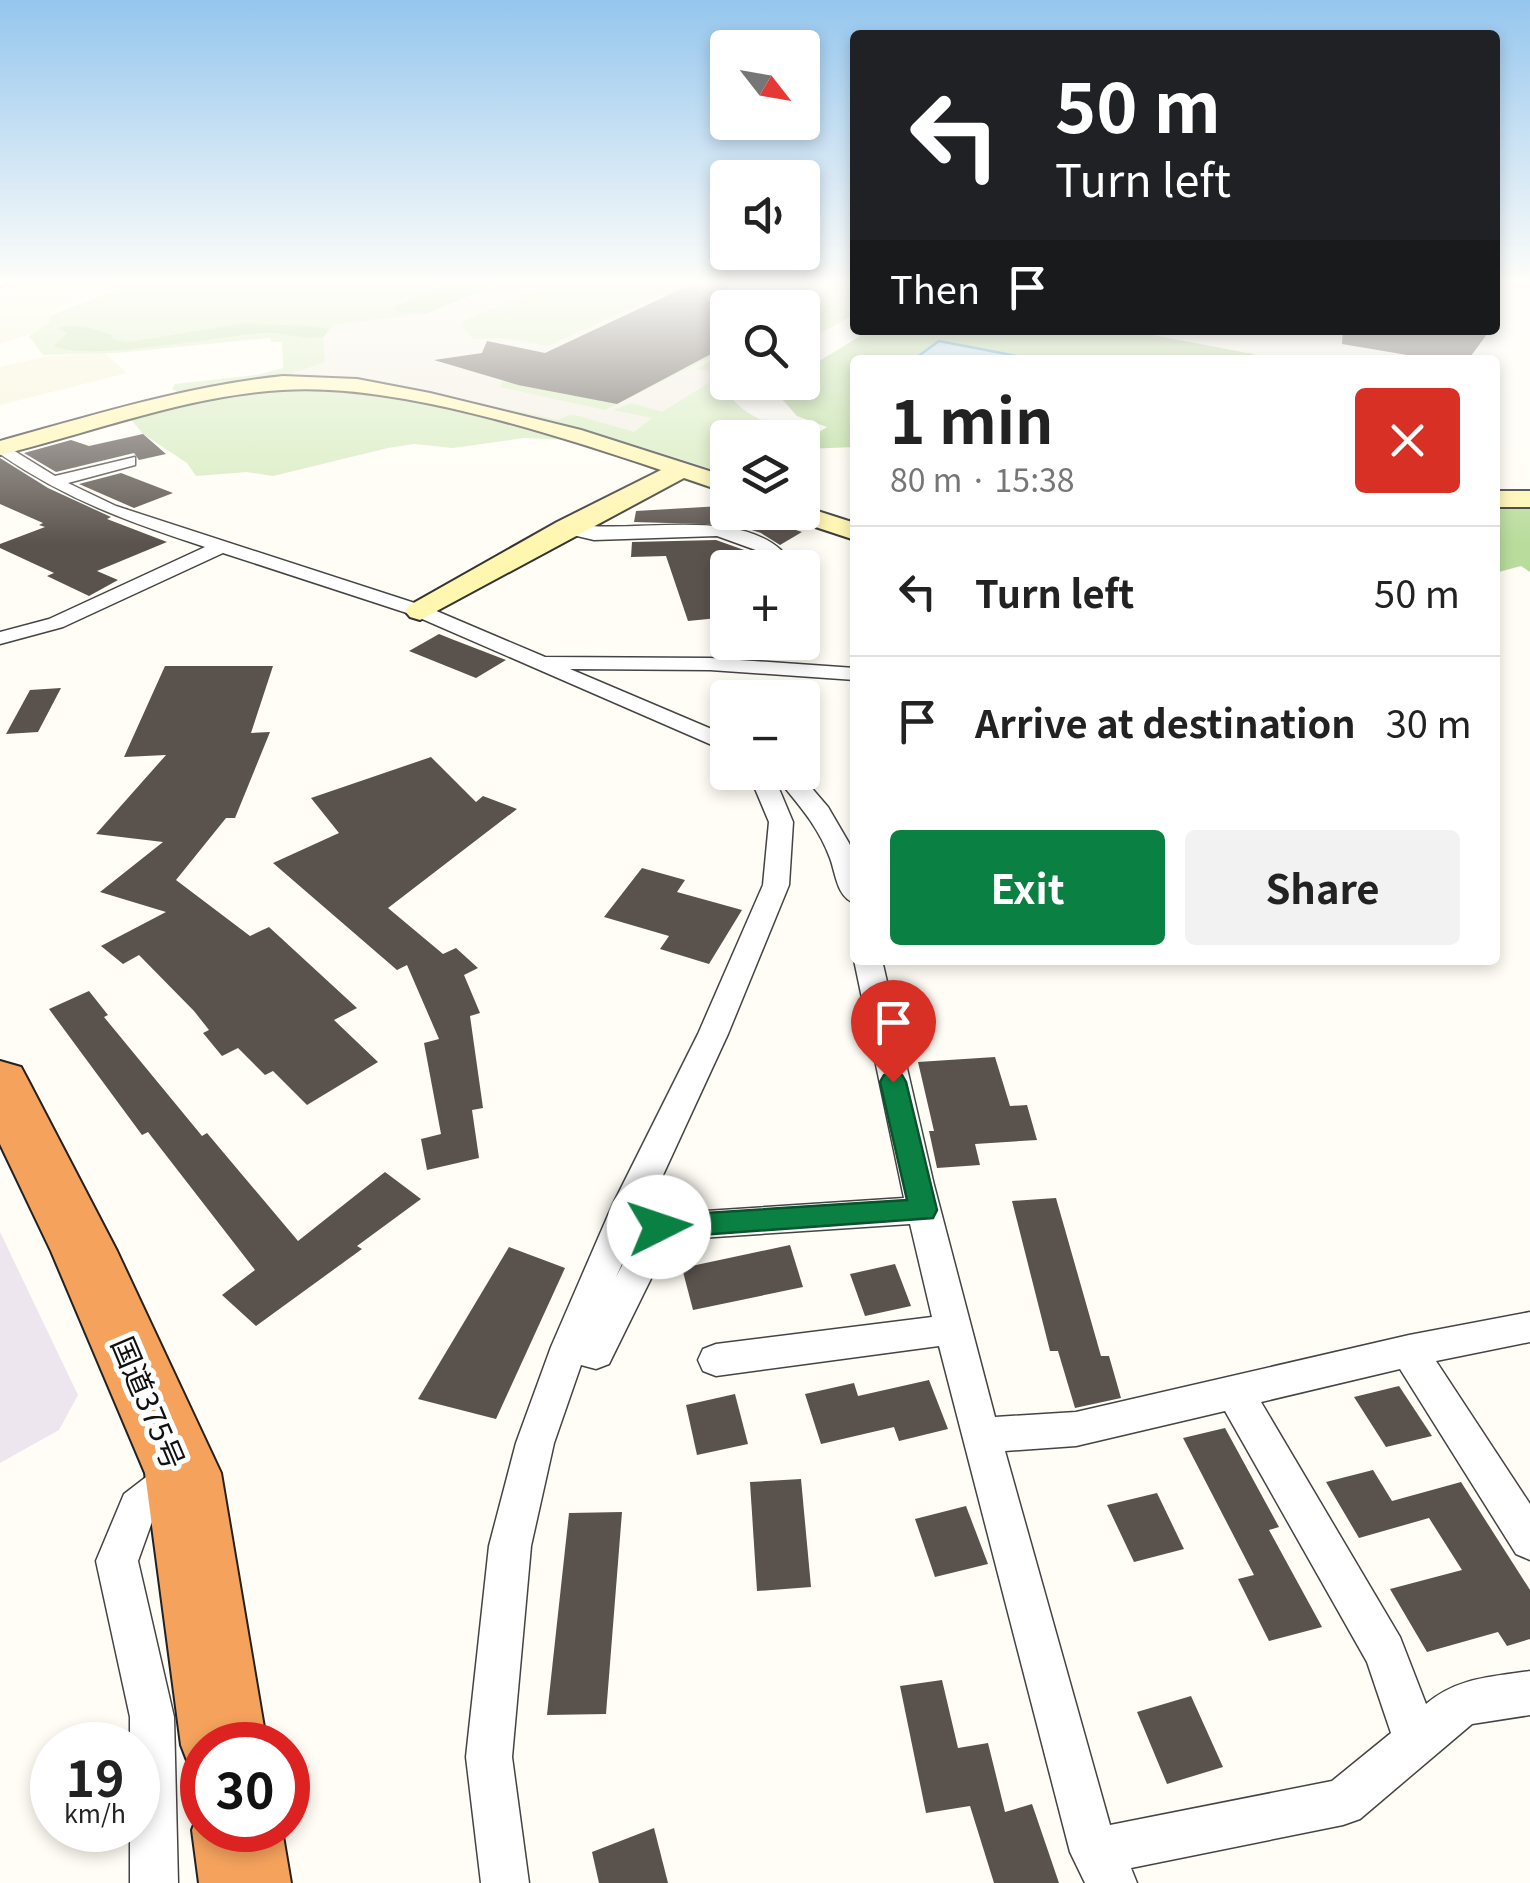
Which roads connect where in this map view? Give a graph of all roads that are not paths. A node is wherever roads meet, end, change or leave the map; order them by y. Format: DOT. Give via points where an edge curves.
graph roads {
  1 [pos="0,447"];
  2 [pos="130,461"];
  3 [pos="24,465"];
  4 [pos="683,469"];
  5 [pos="0,471"];
  6 [pos="710,479"];
  7 [pos="52,482"];
  8 [pos="1500,499"];
  9 [pos="1530,499"];
  10 [pos="820,520"];
  11 [pos="566,528"];
  12 [pos="850,530"];
  13 [pos="221,547"];
  14 [pos="772,550"];
  15 [pos="420,612"];
  16 [pos="0,638"];
  17 [pos="546,665"];
  18 [pos="850,674"];
  19 [pos="710,737"];
  20 [pos="768,790"];
  21 [pos="805,790"];
  22 [pos="850,881"];
  23 [pos="869,965"];
  24 [pos="0,1082"];
  25 [pos="923,1210"];
  26 [pos="1530,1327"];
  27 [pos="955,1329"];
  28 [pos="569,1348"];
  29 [pos="1409,1351"];
  30 [pos="716,1360"];
  31 [pos="1234,1391"];
  32 [pos="981,1435"];
  33 [pos="183,1472"];
  34 [pos="1530,1540"];
  35 [pos="1530,1692"];
  36 [pos="221,1722"];
  37 [pos="1416,1741"];
  38 [pos="240,1852"];
  39 [pos="1104,1867"];
  40 [pos="154,1883"];
  41 [pos="245,1883"];
  42 [pos="506,1883"];
  1 -- 3 [label="street"];
  1 -- 4 [label="street" via="194,396 308,382 434,400"];
  2 -- 7 [label="street"];
  3 -- 5 [label="street"];
  3 -- 7 [label="street"];
  4 -- 6 [label="street"];
  4 -- 11 [label="street"];
  7 -- 13 [label="street" via="110,510"];
  8 -- 9 [label="street"];
  10 -- 12 [label="street"];
  11 -- 14 [label="street" via="594,534 719,530"];
  11 -- 15 [label="street"];
  13 -- 15 [label="street"];
  13 -- 16 [label="street" via="56,623"];
  15 -- 17 [label="street"];
  17 -- 18 [label="street" via="672,663"];
  17 -- 19 [label="street"];
  20 -- 28 [label="street" via="781,822 776,885"];
  21 -- 22 [label="street" via="827,821"];
  23 -- 25 [label="street"];
  24 -- 33 [label="highway, 国道375号"];
  25 -- 27 [label="street"];
  25 -- 28 [label="street" via="659,1227 596,1353"];
  26 -- 29 [label="street"];
  27 -- 30 [label="street"];
  27 -- 32 [label="street"];
  28 -- 42 [label="street" via="536,1442 508,1565 489,1756"];
  29 -- 31 [label="street"];
  29 -- 34 [label="street"];
  31 -- 32 [label="street" via="1076,1429"];
  31 -- 37 [label="street" via="1385,1652"];
  32 -- 39 [label="street"];
  33 -- 36 [label="highway, 国道375号"];
  33 -- 40 [label="street" via="138,1508 116,1561 152,1717"];
  35 -- 37 [label="street" via="1462,1703"];
  37 -- 39 [label="street" via="1344,1802"];
  38 -- 41 [label="highway"];
}
